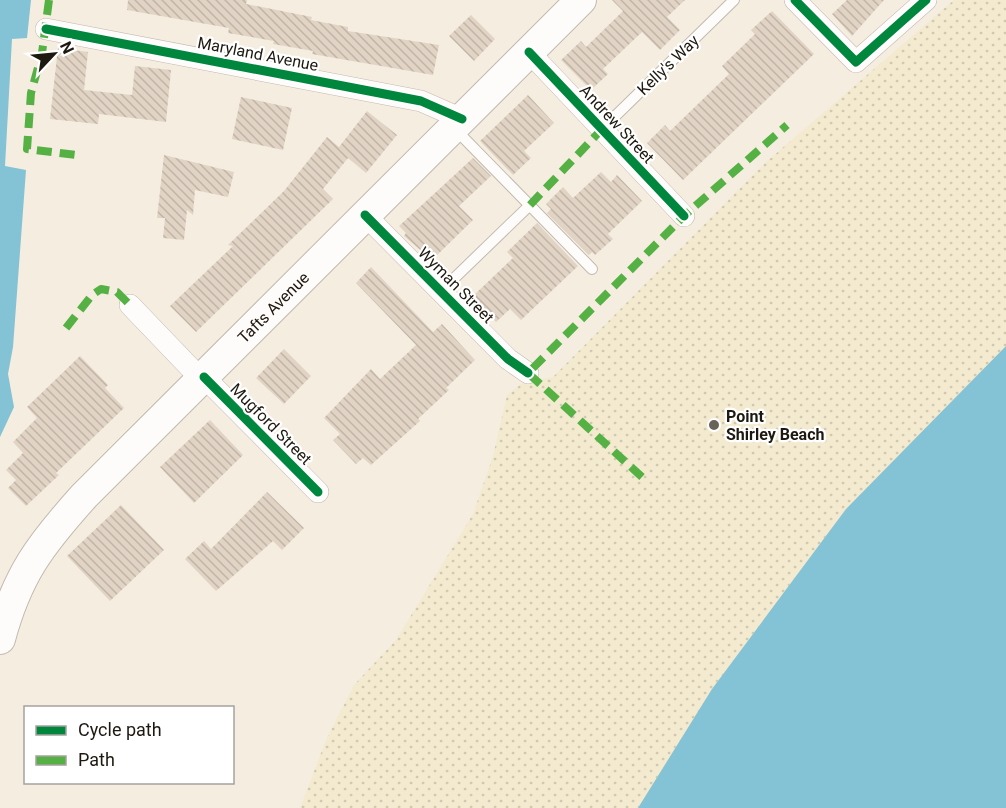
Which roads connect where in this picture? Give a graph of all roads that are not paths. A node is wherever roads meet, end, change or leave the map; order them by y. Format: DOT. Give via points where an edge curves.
graph roads {
  1 [pos="581,0"];
  2 [pos="734,0"];
  3 [pos="795,0"];
  4 [pos="926,0"];
  5 [pos="46,28"];
  6 [pos="529,52"];
  7 [pos="458,123"];
  8 [pos="602,129"];
  9 [pos="530,205"];
  10 [pos="365,215"];
  11 [pos="684,216"];
  12 [pos="592,269"];
  13 [pos="441,291"];
  14 [pos="130,305"];
  15 [pos="528,373"];
  16 [pos="202,377"];
  17 [pos="318,492"];
  18 [pos="0,639"];
  1 -- 6 [label="main road, Tafts Avenue"];
  2 -- 8 [label="lane, Kelly's Way"];
  3 -- 4 [label="street" via="856,62"];
  5 -- 7 [label="street, Maryland Avenue" via="421,101"];
  6 -- 7 [label="main road, Tafts Avenue"];
  6 -- 8 [label="street, Andrew Street"];
  7 -- 9 [label="lane"];
  7 -- 10 [label="main road, Tafts Avenue"];
  8 -- 11 [label="street, Andrew Street"];
  9 -- 12 [label="lane"];
  9 -- 13 [label="lane"];
  10 -- 13 [label="street, Wyman Street"];
  10 -- 16 [label="main road, Tafts Avenue"];
  13 -- 15 [label="street, Wyman Street" via="508,359"];
  14 -- 16 [label="street, Mugford Street"];
  16 -- 17 [label="street, Mugford Street"];
  16 -- 18 [label="main road, Tafts Avenue" via="46,539 19,582"];
}
